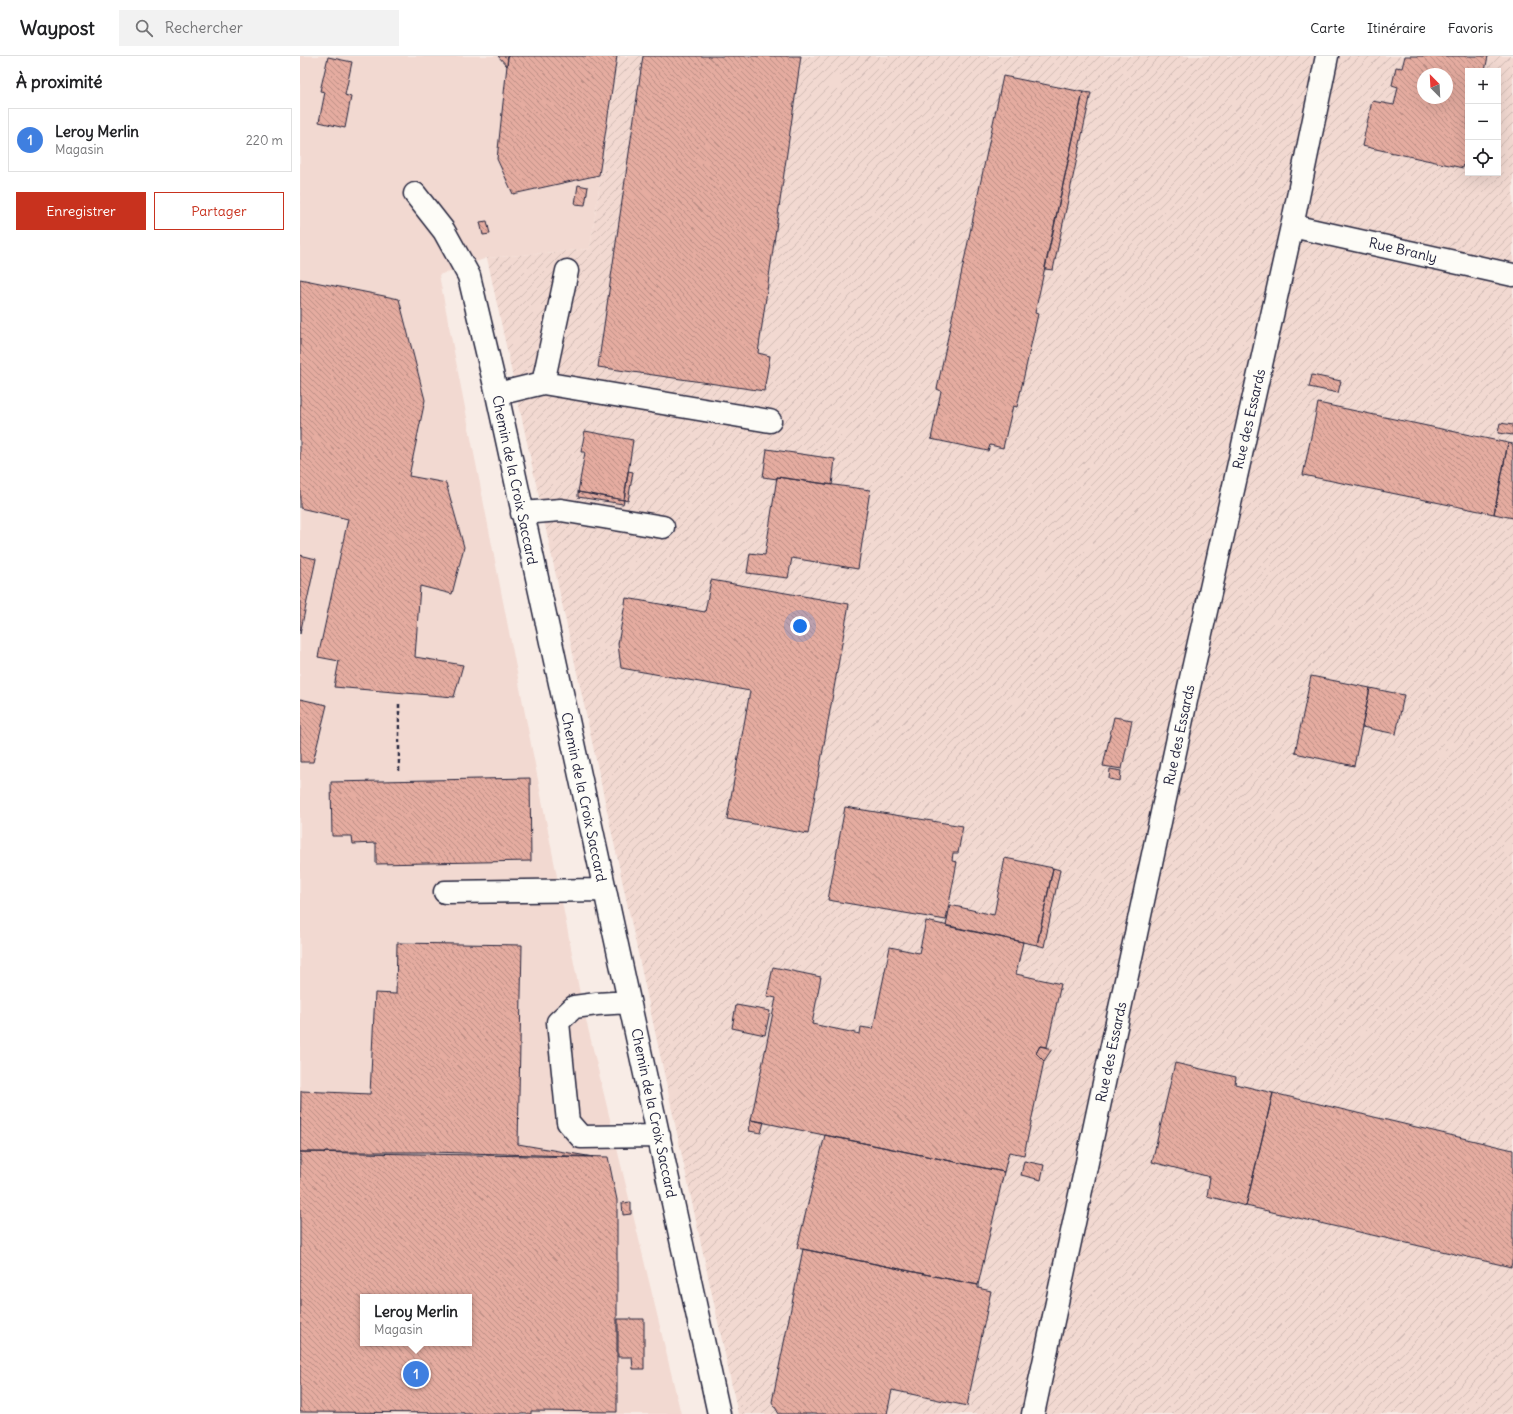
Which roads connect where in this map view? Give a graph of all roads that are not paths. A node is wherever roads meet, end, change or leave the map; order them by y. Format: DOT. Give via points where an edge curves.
graph roads {
  1 [pos="1327,56"];
  2 [pos="415,194"];
  3 [pos="1292,226"];
  4 [pos="567,271"];
  5 [pos="1513,275"];
  6 [pos="543,383"];
  7 [pos="497,394"];
  8 [pos="770,420"];
  9 [pos="522,513"];
  10 [pos="663,527"];
  11 [pos="605,890"];
  12 [pos="445,892"];
  13 [pos="629,1002"];
  14 [pos="659,1136"];
  15 [pos="719,1414"];
  16 [pos="1033,1414"];
  1 -- 3 [label="street, Rue des Essards"];
  2 -- 7 [label="street, Chemin de la Croix Saccard" via="444,231 469,276"];
  3 -- 5 [label="street, Rue Branly"];
  3 -- 16 [label="street, Rue des Essards"];
  4 -- 6 [label="street"];
  6 -- 7 [label="street"];
  6 -- 8 [label="street"];
  7 -- 9 [label="street, Chemin de la Croix Saccard"];
  9 -- 10 [label="street" via="561,510"];
  9 -- 11 [label="street, Chemin de la Croix Saccard"];
  11 -- 12 [label="street"];
  11 -- 13 [label="street, Chemin de la Croix Saccard"];
  13 -- 14 [label="street, Chemin de la Croix Saccard"];
  13 -- 14 [label="street" via="574,1008 558,1022 568,1122 581,1137"];
  14 -- 15 [label="street, Chemin de la Croix Saccard"];
}
